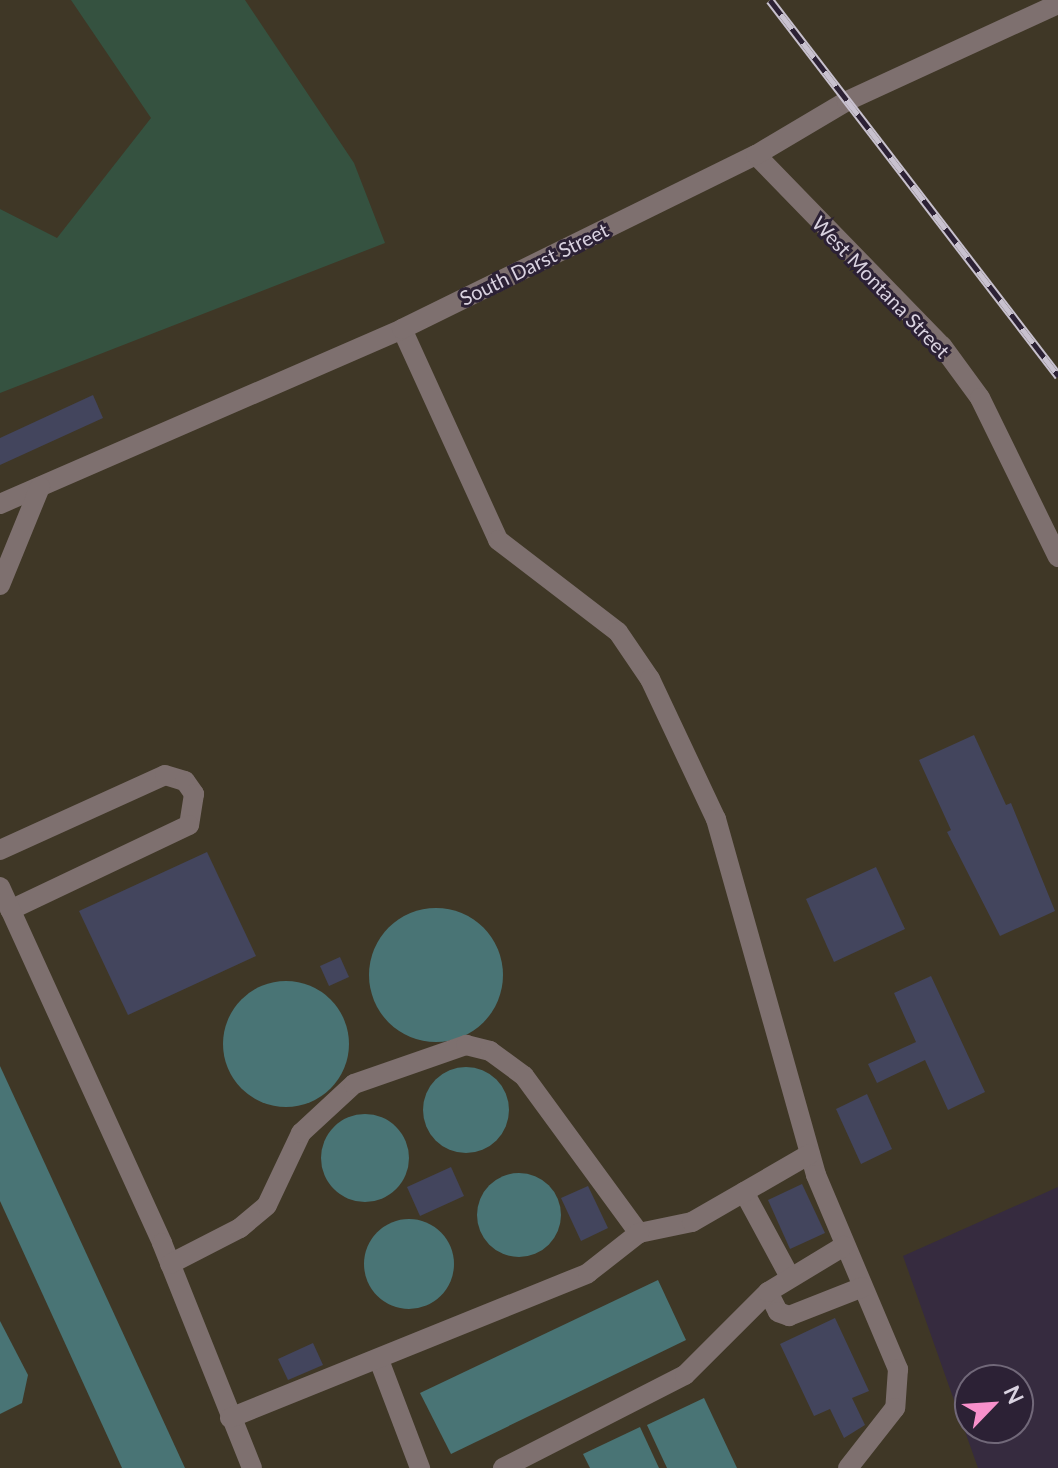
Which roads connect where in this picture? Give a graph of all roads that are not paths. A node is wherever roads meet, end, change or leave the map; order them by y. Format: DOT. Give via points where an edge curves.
graph roads {
  1 [pos="1058,4"];
  2 [pos="756,155"];
  3 [pos="402,329"];
  4 [pos="40,487"];
  5 [pos="0,504"];
  6 [pos="1058,557"];
  7 [pos="0,585"];
  8 [pos="0,850"];
  9 [pos="0,887"];
  10 [pos="10,910"];
  11 [pos="810,1154"];
  12 [pos="744,1192"];
  13 [pos="639,1233"];
  14 [pos="844,1246"];
  15 [pos="170,1264"];
  16 [pos="790,1277"];
  17 [pos="863,1287"];
  18 [pos="768,1292"];
  19 [pos="379,1360"];
  20 [pos="230,1418"];
  21 [pos="252,1468"];
  22 [pos="420,1468"];
  23 [pos="503,1468"];
  24 [pos="848,1468"];
  1 -- 2 [label="street, South Darst Street" via="847,101"];
  2 -- 3 [label="street, South Darst Street"];
  2 -- 6 [label="street, West Montana Street" via="942,346 980,398"];
  3 -- 4 [label="street, South Darst Street"];
  3 -- 11 [label="street" via="498,540 618,632 650,679 716,819"];
  4 -- 5 [label="street, South Darst Street"];
  4 -- 7 [label="street"];
  8 -- 10 [label="street" via="165,775 185,781 194,794 189,825"];
  9 -- 10 [label="street"];
  10 -- 15 [label="street"];
  11 -- 12 [label="street"];
  11 -- 14 [label="street"];
  12 -- 13 [label="street" via="692,1222"];
  12 -- 16 [label="street"];
  13 -- 15 [label="street" via="524,1076 490,1051 466,1045 354,1084 301,1133 267,1205 240,1228"];
  13 -- 19 [label="street" via="588,1273"];
  14 -- 16 [label="street"];
  14 -- 17 [label="street"];
  15 -- 20 [label="street"];
  16 -- 18 [label="street"];
  17 -- 18 [label="street" via="789,1316"];
  17 -- 24 [label="street" via="901,1387 879,1435"];
  18 -- 23 [label="street" via="685,1375"];
  19 -- 20 [label="street"];
  19 -- 22 [label="street"];
  20 -- 21 [label="street"];
}
